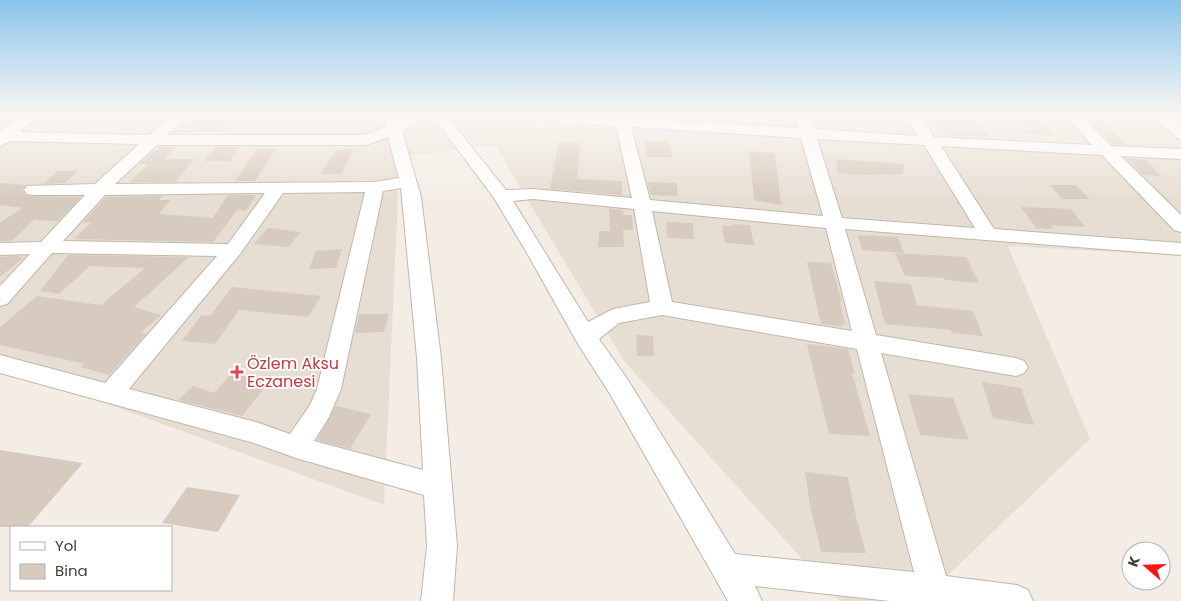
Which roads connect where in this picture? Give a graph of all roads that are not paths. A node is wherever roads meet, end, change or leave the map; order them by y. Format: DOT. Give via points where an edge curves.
graph roads {
  1 [pos="149,143"];
  2 [pos="398,143"];
  3 [pos="459,143"];
  4 [pos="628,143"];
  5 [pos="811,143"];
  6 [pos="931,143"];
  7 [pos="966,143"];
  8 [pos="1099,143"];
  9 [pos="1107,151"];
  10 [pos="1181,154"];
  11 [pos="409,182"];
  12 [pos="375,187"];
  13 [pos="101,188"];
  14 [pos="277,189"];
  15 [pos="33,190"];
  16 [pos="501,196"];
  17 [pos="642,204"];
  18 [pos="834,223"];
  19 [pos="1181,226"];
  20 [pos="988,234"];
  21 [pos="48,247"];
  22 [pos="0,249"];
  23 [pos="1181,249"];
  24 [pos="233,250"];
  25 [pos="0,299"];
  26 [pos="662,308"];
  27 [pos="586,338"];
  28 [pos="867,343"];
  29 [pos="0,364"];
  30 [pos="1016,367"];
  31 [pos="110,394"];
  32 [pos="296,447"];
  33 [pos="439,487"];
  34 [pos="726,568"];
  35 [pos="934,590"];
  36 [pos="437,601"];
  37 [pos="746,601"];
  38 [pos="1017,601"];
  1 -- 13 [label="street"];
  2 -- 11 [label="street"];
  3 -- 16 [label="street"];
  4 -- 17 [label="street"];
  5 -- 18 [label="street"];
  6 -- 20 [label="street"];
  7 -- 9 [label="street"];
  8 -- 9 [label="street"];
  9 -- 10 [label="street"];
  9 -- 19 [label="street"];
  11 -- 12 [label="street"];
  11 -- 33 [label="street" via="429,358"];
  12 -- 14 [label="street"];
  12 -- 32 [label="street" via="329,389 320,410"];
  13 -- 14 [label="street"];
  13 -- 15 [label="street"];
  13 -- 21 [label="street"];
  14 -- 24 [label="street"];
  16 -- 17 [label="street" via="533,194"];
  16 -- 27 [label="street"];
  17 -- 18 [label="street"];
  17 -- 26 [label="street"];
  18 -- 20 [label="street"];
  18 -- 28 [label="street"];
  20 -- 23 [label="street"];
  21 -- 22 [label="street"];
  21 -- 24 [label="street"];
  21 -- 25 [label="street"];
  24 -- 31 [label="street"];
  26 -- 27 [label="street" via="610,317"];
  26 -- 28 [label="street"];
  27 -- 34 [label="street" via="619,387"];
  28 -- 30 [label="street"];
  28 -- 35 [label="street"];
  29 -- 31 [label="street"];
  31 -- 32 [label="street" via="256,433"];
  32 -- 33 [label="street"];
  33 -- 36 [label="street" via="442,546"];
  34 -- 35 [label="street"];
  34 -- 37 [label="street"];
  35 -- 38 [label="street"];
}
